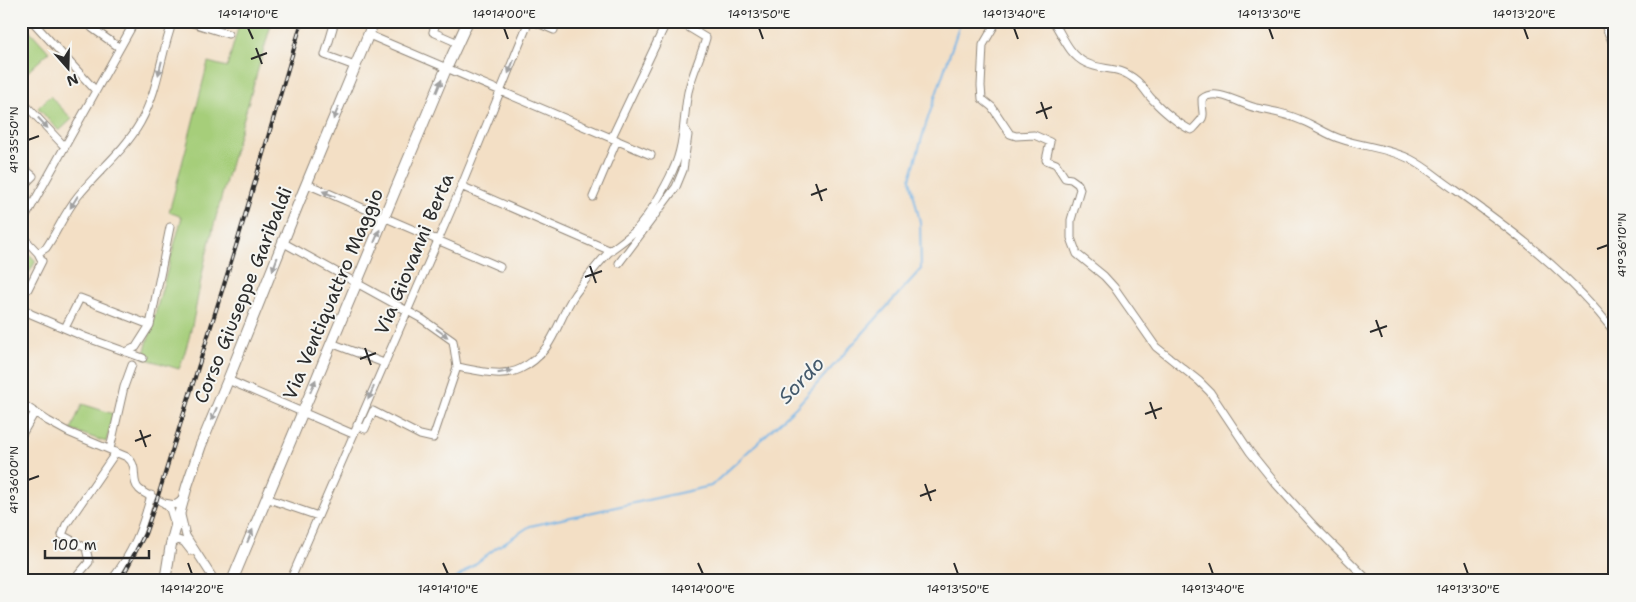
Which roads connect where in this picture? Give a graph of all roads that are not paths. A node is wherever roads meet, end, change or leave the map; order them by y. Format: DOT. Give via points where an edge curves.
graph roads {
  1 [pos="32,21"];
  2 [pos="89,21"];
  3 [pos="135,21"];
  4 [pos="173,21"];
  5 [pos="186,21"];
  6 [pos="335,21"];
  7 [pos="374,21"];
  8 [pos="437,21"];
  9 [pos="468,21"];
  10 [pos="529,21"];
  11 [pos="533,21"];
  12 [pos="667,21"];
  13 [pos="678,21"];
  14 [pos="997,21"];
  15 [pos="1053,21"];
  16 [pos="1603,21"];
  17 [pos="554,30"];
  18 [pos="228,34"];
  19 [pos="369,35"];
  20 [pos="458,43"];
  21 [pos="120,48"];
  22 [pos="1615,48"];
  23 [pos="355,68"];
  24 [pos="446,69"];
  25 [pos="96,91"];
  26 [pos="501,92"];
  27 [pos="21,100"];
  28 [pos="684,129"];
  29 [pos="615,139"];
  30 [pos="65,147"];
  31 [pos="651,155"];
  32 [pos="21,166"];
  33 [pos="306,184"];
  34 [pos="462,186"];
  35 [pos="21,188"];
  36 [pos="594,197"];
  37 [pos="384,218"];
  38 [pos="23,220"];
  39 [pos="170,227"];
  40 [pos="21,235"];
  41 [pos="437,241"];
  42 [pos="282,242"];
  43 [pos="611,251"];
  44 [pos="38,253"];
  45 [pos="619,263"];
  46 [pos="500,267"];
  47 [pos="356,284"];
  48 [pos="21,294"];
  49 [pos="21,306"];
  50 [pos="408,311"];
  51 [pos="150,325"];
  52 [pos="65,328"];
  53 [pos="1615,333"];
  54 [pos="331,343"];
  55 [pos="126,352"];
  56 [pos="143,358"];
  57 [pos="384,363"];
  58 [pos="132,365"];
  59 [pos="457,367"];
  60 [pos="228,380"];
  61 [pos="21,403"];
  62 [pos="35,412"];
  63 [pos="302,412"];
  64 [pos="357,425"];
  65 [pos="353,434"];
  66 [pos="21,436"];
  67 [pos="113,450"];
  68 [pos="151,495"];
  69 [pos="266,498"];
  70 [pos="183,499"];
  71 [pos="164,503"];
  72 [pos="180,510"];
  73 [pos="318,516"];
  74 [pos="176,530"];
  75 [pos="171,544"];
  76 [pos="232,578"];
  77 [pos="73,581"];
  78 [pos="111,581"];
  79 [pos="165,581"];
  80 [pos="210,581"];
  81 [pos="215,581"];
  82 [pos="290,581"];
  83 [pos="1369,581"];
  1 -- 25 [label="street"];
  2 -- 21 [label="street" via="92,28"];
  3 -- 21 [label="street"];
  4 -- 44 [label="street, one-way" via="157,83 139,124 123,147 76,198 46,248"];
  5 -- 18 [label="street"];
  6 -- 23 [label="street" via="325,55"];
  7 -- 19 [label="main road, Corso Giuseppe Garibaldi"];
  8 -- 20 [label="street" via="433,32"];
  9 -- 20 [label="main road, Via Ventiquattro Maggio"];
  10 -- 26 [label="street, Via Giovanni Berta, one-way"];
  11 -- 17 [label="street"];
  12 -- 29 [label="street"];
  13 -- 28 [label="street" via="706,38 689,90"];
  14 -- 83 [label="street" via="983,45 982,99 992,107 1010,134 1034,135 1050,142 1046,160 1056,164 1065,178 1078,184 1080,189 1071,220 1071,238 1077,254 1114,287 1156,346 1210,392 1275,483"];
  15 -- 53 [label="street" via="1068,48 1083,62 1131,76 1154,102 1190,130 1203,119 1202,99 1218,95 1303,120 1337,138 1410,159 1535,251 1561,274"];
  16 -- 22 [label="street"];
  19 -- 23 [label="main road, Corso Giuseppe Garibaldi"];
  19 -- 24 [label="street"];
  20 -- 24 [label="main road, Via Ventiquattro Maggio"];
  21 -- 25 [label="street"];
  23 -- 33 [label="main road, Corso Giuseppe Garibaldi, one-way"];
  24 -- 26 [label="street"];
  37 -- 24 [label="main road, Via Ventiquattro Maggio, one-way"];
  25 -- 30 [label="street"];
  26 -- 29 [label="street"];
  26 -- 34 [label="street, Via Giovanni Berta"];
  27 -- 30 [label="street, one-way"];
  28 -- 43 [label="street" via="673,170 661,191 634,232"];
  28 -- 45 [label="street" via="688,136 683,170 676,187"];
  29 -- 31 [label="street"];
  29 -- 36 [label="street"];
  30 -- 38 [label="street"];
  32 -- 35 [label="street" via="33,176"];
  37 -- 33 [label="street, one-way"];
  33 -- 42 [label="main road, Corso Giuseppe Garibaldi"];
  34 -- 41 [label="street, Via Giovanni Berta"];
  34 -- 43 [label="street"];
  37 -- 41 [label="street"];
  47 -- 37 [label="main road, Via Ventiquattro Maggio, one-way"];
  39 -- 51 [label="street"];
  40 -- 44 [label="street"];
  41 -- 46 [label="street"];
  41 -- 50 [label="street, Via Giovanni Berta"];
  42 -- 47 [label="street"];
  42 -- 60 [label="main road, Corso Giuseppe Garibaldi, one-way"];
  59 -- 43 [label="street, one-way" via="496,373 520,370 537,358 549,346 575,295"];
  44 -- 48 [label="street" via="42,261 28,290"];
  47 -- 50 [label="street"];
  47 -- 54 [label="main road, Via Ventiquattro Maggio"];
  49 -- 52 [label="street" via="31,314"];
  50 -- 57 [label="street, Via Giovanni Berta"];
  50 -- 59 [label="street, one-way" via="453,340"];
  51 -- 52 [label="street" via="80,298"];
  51 -- 55 [label="street" via="136,347"];
  52 -- 55 [label="street"];
  54 -- 57 [label="street"];
  63 -- 54 [label="main road, Via Ventiquattro Maggio, one-way"];
  55 -- 56 [label="street"];
  57 -- 64 [label="street, Via Giovanni Berta, one-way"];
  58 -- 67 [label="street" via="124,387"];
  59 -- 64 [label="street" via="432,438 373,411 365,429"];
  60 -- 63 [label="street"];
  60 -- 70 [label="main road, Corso Giuseppe Garibaldi, one-way"];
  61 -- 62 [label="street"];
  62 -- 66 [label="street"];
  62 -- 67 [label="street" via="68,432"];
  63 -- 65 [label="street"];
  63 -- 69 [label="main road, Via Ventiquattro Maggio"];
  64 -- 65 [label="street, Via Giovanni Berta"];
  65 -- 73 [label="street, Via Giovanni Berta"];
  67 -- 68 [label="street" via="132,460 138,489"];
  67 -- 77 [label="street" via="62,536 86,548 89,562"];
  68 -- 71 [label="street"];
  68 -- 78 [label="street" via="144,523 127,560"];
  69 -- 73 [label="street"];
  76 -- 69 [label="main road, Via Ventiquattro Maggio, one-way"];
  70 -- 71 [label="street" via="173,505"];
  70 -- 72 [label="main road, Corso Giuseppe Garibaldi"];
  71 -- 74 [label="street" via="170,509"];
  72 -- 74 [label="main road"];
  72 -- 81 [label="street, Corso Giuseppe Garibaldi" via="186,536"];
  73 -- 82 [label="street, Via Giovanni Berta"];
  74 -- 75 [label="main road"];
  75 -- 79 [label="main road"];
  75 -- 80 [label="street" via="178,540 184,542"];
}
